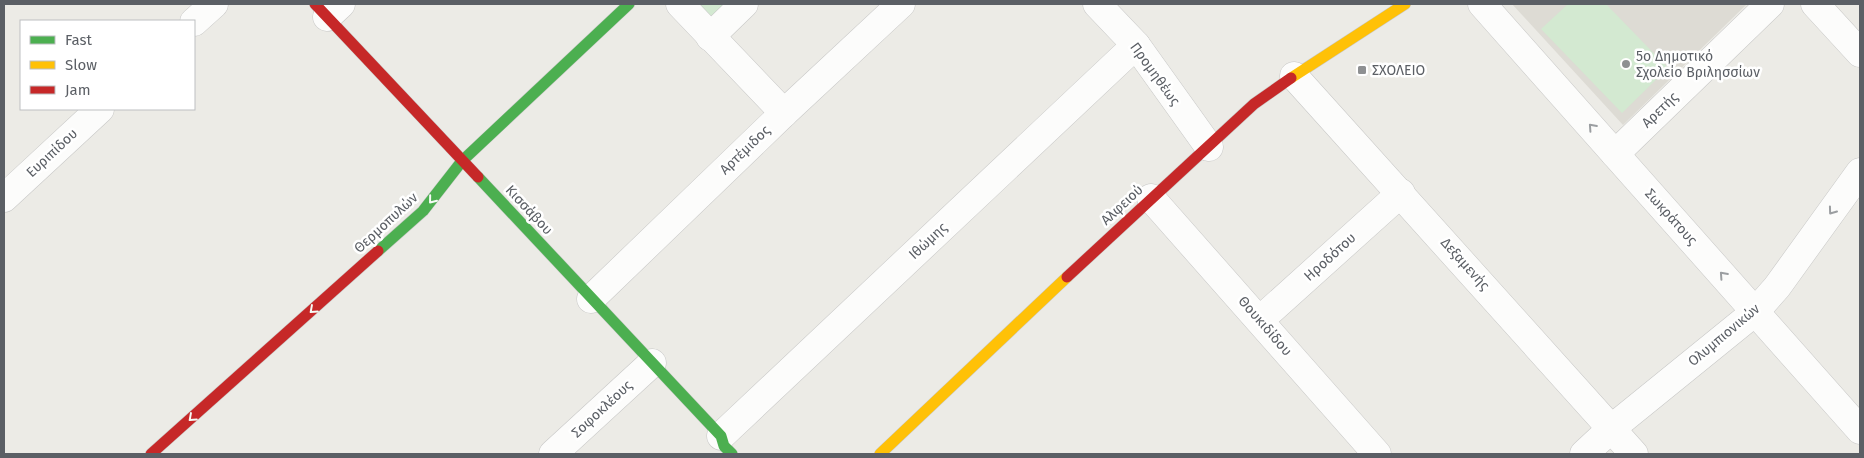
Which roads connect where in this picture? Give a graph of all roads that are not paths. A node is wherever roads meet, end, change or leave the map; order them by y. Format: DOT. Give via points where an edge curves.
graph roads {
  1 [pos="214,4"];
  2 [pos="630,4"];
  3 [pos="680,4"];
  4 [pos="744,4"];
  5 [pos="901,4"];
  6 [pos="1097,4"];
  7 [pos="1406,4"];
  8 [pos="1482,4"];
  9 [pos="1770,4"];
  10 [pos="1815,4"];
  11 [pos="328,8"];
  12 [pos="195,21"];
  13 [pos="710,37"];
  14 [pos="1136,45"];
  15 [pos="1860,53"];
  16 [pos="1294,76"];
  17 [pos="99,110"];
  18 [pos="784,113"];
  19 [pos="1209,148"];
  20 [pos="1615,154"];
  21 [pos="462,161"];
  22 [pos="1860,172"];
  23 [pos="1401,193"];
  24 [pos="4,198"];
  25 [pos="1151,198"];
  26 [pos="592,299"];
  27 [pos="1755,312"];
  28 [pos="1260,320"];
  29 [pos="652,363"];
  30 [pos="1612,428"];
  31 [pos="1860,430"];
  32 [pos="726,445"];
  33 [pos="151,454"];
  34 [pos="553,454"];
  35 [pos="744,454"];
  36 [pos="880,454"];
  37 [pos="1377,454"];
  38 [pos="1584,454"];
  39 [pos="1634,454"];
  1 -- 12 [label="street"];
  2 -- 21 [label="street, Θερμοπυλών"];
  3 -- 13 [label="street"];
  4 -- 13 [label="street"];
  5 -- 18 [label="street, Αρτέμιδος"];
  6 -- 14 [label="street, Προμηθέως"];
  7 -- 16 [label="street, Αλφειού"];
  20 -- 8 [label="street, Σωκράτους, one-way"];
  9 -- 20 [label="street, Αρετής"];
  10 -- 15 [label="street"];
  11 -- 21 [label="street, Κισσάβου"];
  13 -- 18 [label="street"];
  14 -- 19 [label="street, Προμηθέως"];
  14 -- 32 [label="street, Ιθώμης"];
  16 -- 19 [label="street, Αλφειού" via="1254,104"];
  16 -- 23 [label="street, Δεξαμενής"];
  17 -- 24 [label="street, Ευριπίδου"];
  18 -- 26 [label="street, Αρτέμιδος"];
  19 -- 25 [label="street, Αλφειού"];
  27 -- 20 [label="street, Σωκράτους, one-way"];
  21 -- 26 [label="street, Κισσάβου"];
  21 -- 33 [label="street, Θερμοπυλών, one-way" via="423,212"];
  22 -- 27 [label="street, Ολυμπιονικών, one-way" via="1777,287"];
  23 -- 28 [label="street, Ηροδότου"];
  23 -- 30 [label="street, Δεξαμενής"];
  25 -- 28 [label="street, Θουκιδίδου"];
  25 -- 36 [label="street, Αλφειού"];
  26 -- 29 [label="street, Κισσάβου"];
  27 -- 30 [label="street, Ολυμπιονικών"];
  27 -- 31 [label="street, Σωκράτους"];
  28 -- 37 [label="street, Θουκιδίδου"];
  29 -- 32 [label="street, Κισσάβου"];
  29 -- 34 [label="street, Σοφοκλέους"];
  30 -- 38 [label="street, Ολυμπιονικών"];
  30 -- 39 [label="street, Δεξαμενής"];
  32 -- 35 [label="street, Κισσάβου" via="731,440"];
}
